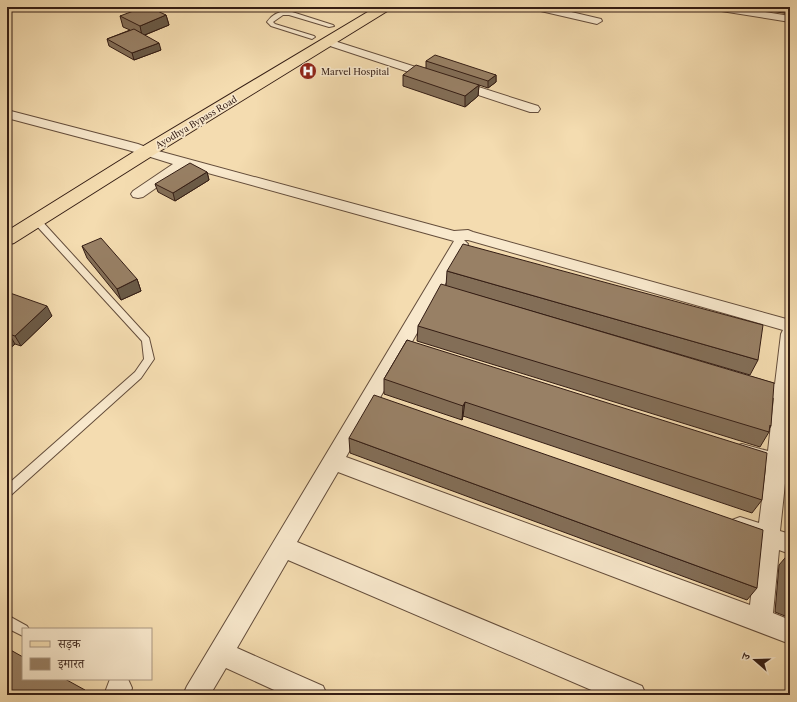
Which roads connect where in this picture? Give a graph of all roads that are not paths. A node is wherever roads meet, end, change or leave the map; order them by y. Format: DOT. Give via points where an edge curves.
graph roads {
  1 [pos="370,7"];
  2 [pos="385,7"];
  3 [pos="536,7"];
  4 [pos="715,7"];
  5 [pos="790,19"];
  6 [pos="597,21"];
  7 [pos="339,28"];
  8 [pos="312,37"];
  9 [pos="328,42"];
  10 [pos="534,109"];
  11 [pos="8,113"];
  12 [pos="140,149"];
  13 [pos="185,162"];
  14 [pos="138,194"];
  15 [pos="37,221"];
  16 [pos="7,225"];
  17 [pos="7,239"];
  18 [pos="457,240"];
  19 [pos="790,326"];
  20 [pos="790,335"];
  21 [pos="737,380"];
  22 [pos="786,395"];
  23 [pos="723,446"];
  24 [pos="333,460"];
  25 [pos="783,465"];
  26 [pos="7,492"];
  27 [pos="723,521"];
  28 [pos="769,537"];
  29 [pos="790,544"];
  30 [pos="283,547"];
  31 [pos="760,620"];
  32 [pos="7,621"];
  33 [pos="22,629"];
  34 [pos="790,632"];
  35 [pos="221,653"];
  36 [pos="196,695"];
  37 [pos="314,695"];
  38 [pos="633,695"];
  1 -- 7 [label="main road, Ayodhya Bypass Road"];
  2 -- 7 [label="main road, Ayodhya Bypass Road"];
  3 -- 6 [label="street"];
  4 -- 5 [label="street"];
  7 -- 8 [label="main road, Ayodhya Bypass Road"];
  7 -- 8 [label="lane" via="290,12 282,13 270,22"];
  7 -- 9 [label="main road, Ayodhya Bypass Road"];
  8 -- 9 [label="main road"];
  8 -- 12 [label="main road, Ayodhya Bypass Road"];
  9 -- 10 [label="street"];
  9 -- 12 [label="main road, Ayodhya Bypass Road"];
  11 -- 12 [label="street"];
  12 -- 13 [label="street"];
  12 -- 15 [label="main road, Ayodhya Bypass Road"];
  12 -- 16 [label="main road, Ayodhya Bypass Road"];
  13 -- 14 [label="street"];
  13 -- 18 [label="street"];
  15 -- 17 [label="main road, Ayodhya Bypass Road"];
  15 -- 26 [label="lane" via="146,340 149,359 138,375"];
  18 -- 19 [label="street" via="468,235"];
  18 -- 20 [label="street"];
  18 -- 24 [label="street" via="440,292 377,401"];
  20 -- 22 [label="street"];
  21 -- 22 [label="street"];
  22 -- 25 [label="street"];
  23 -- 25 [label="street"];
  24 -- 30 [label="street"];
  24 -- 31 [label="street"];
  25 -- 28 [label="street"];
  27 -- 28 [label="street"];
  28 -- 29 [label="street"];
  28 -- 31 [label="street"];
  30 -- 35 [label="street"];
  30 -- 38 [label="street"];
  31 -- 34 [label="street"];
  32 -- 33 [label="lane"];
  35 -- 36 [label="street"];
  35 -- 37 [label="street"];
}
